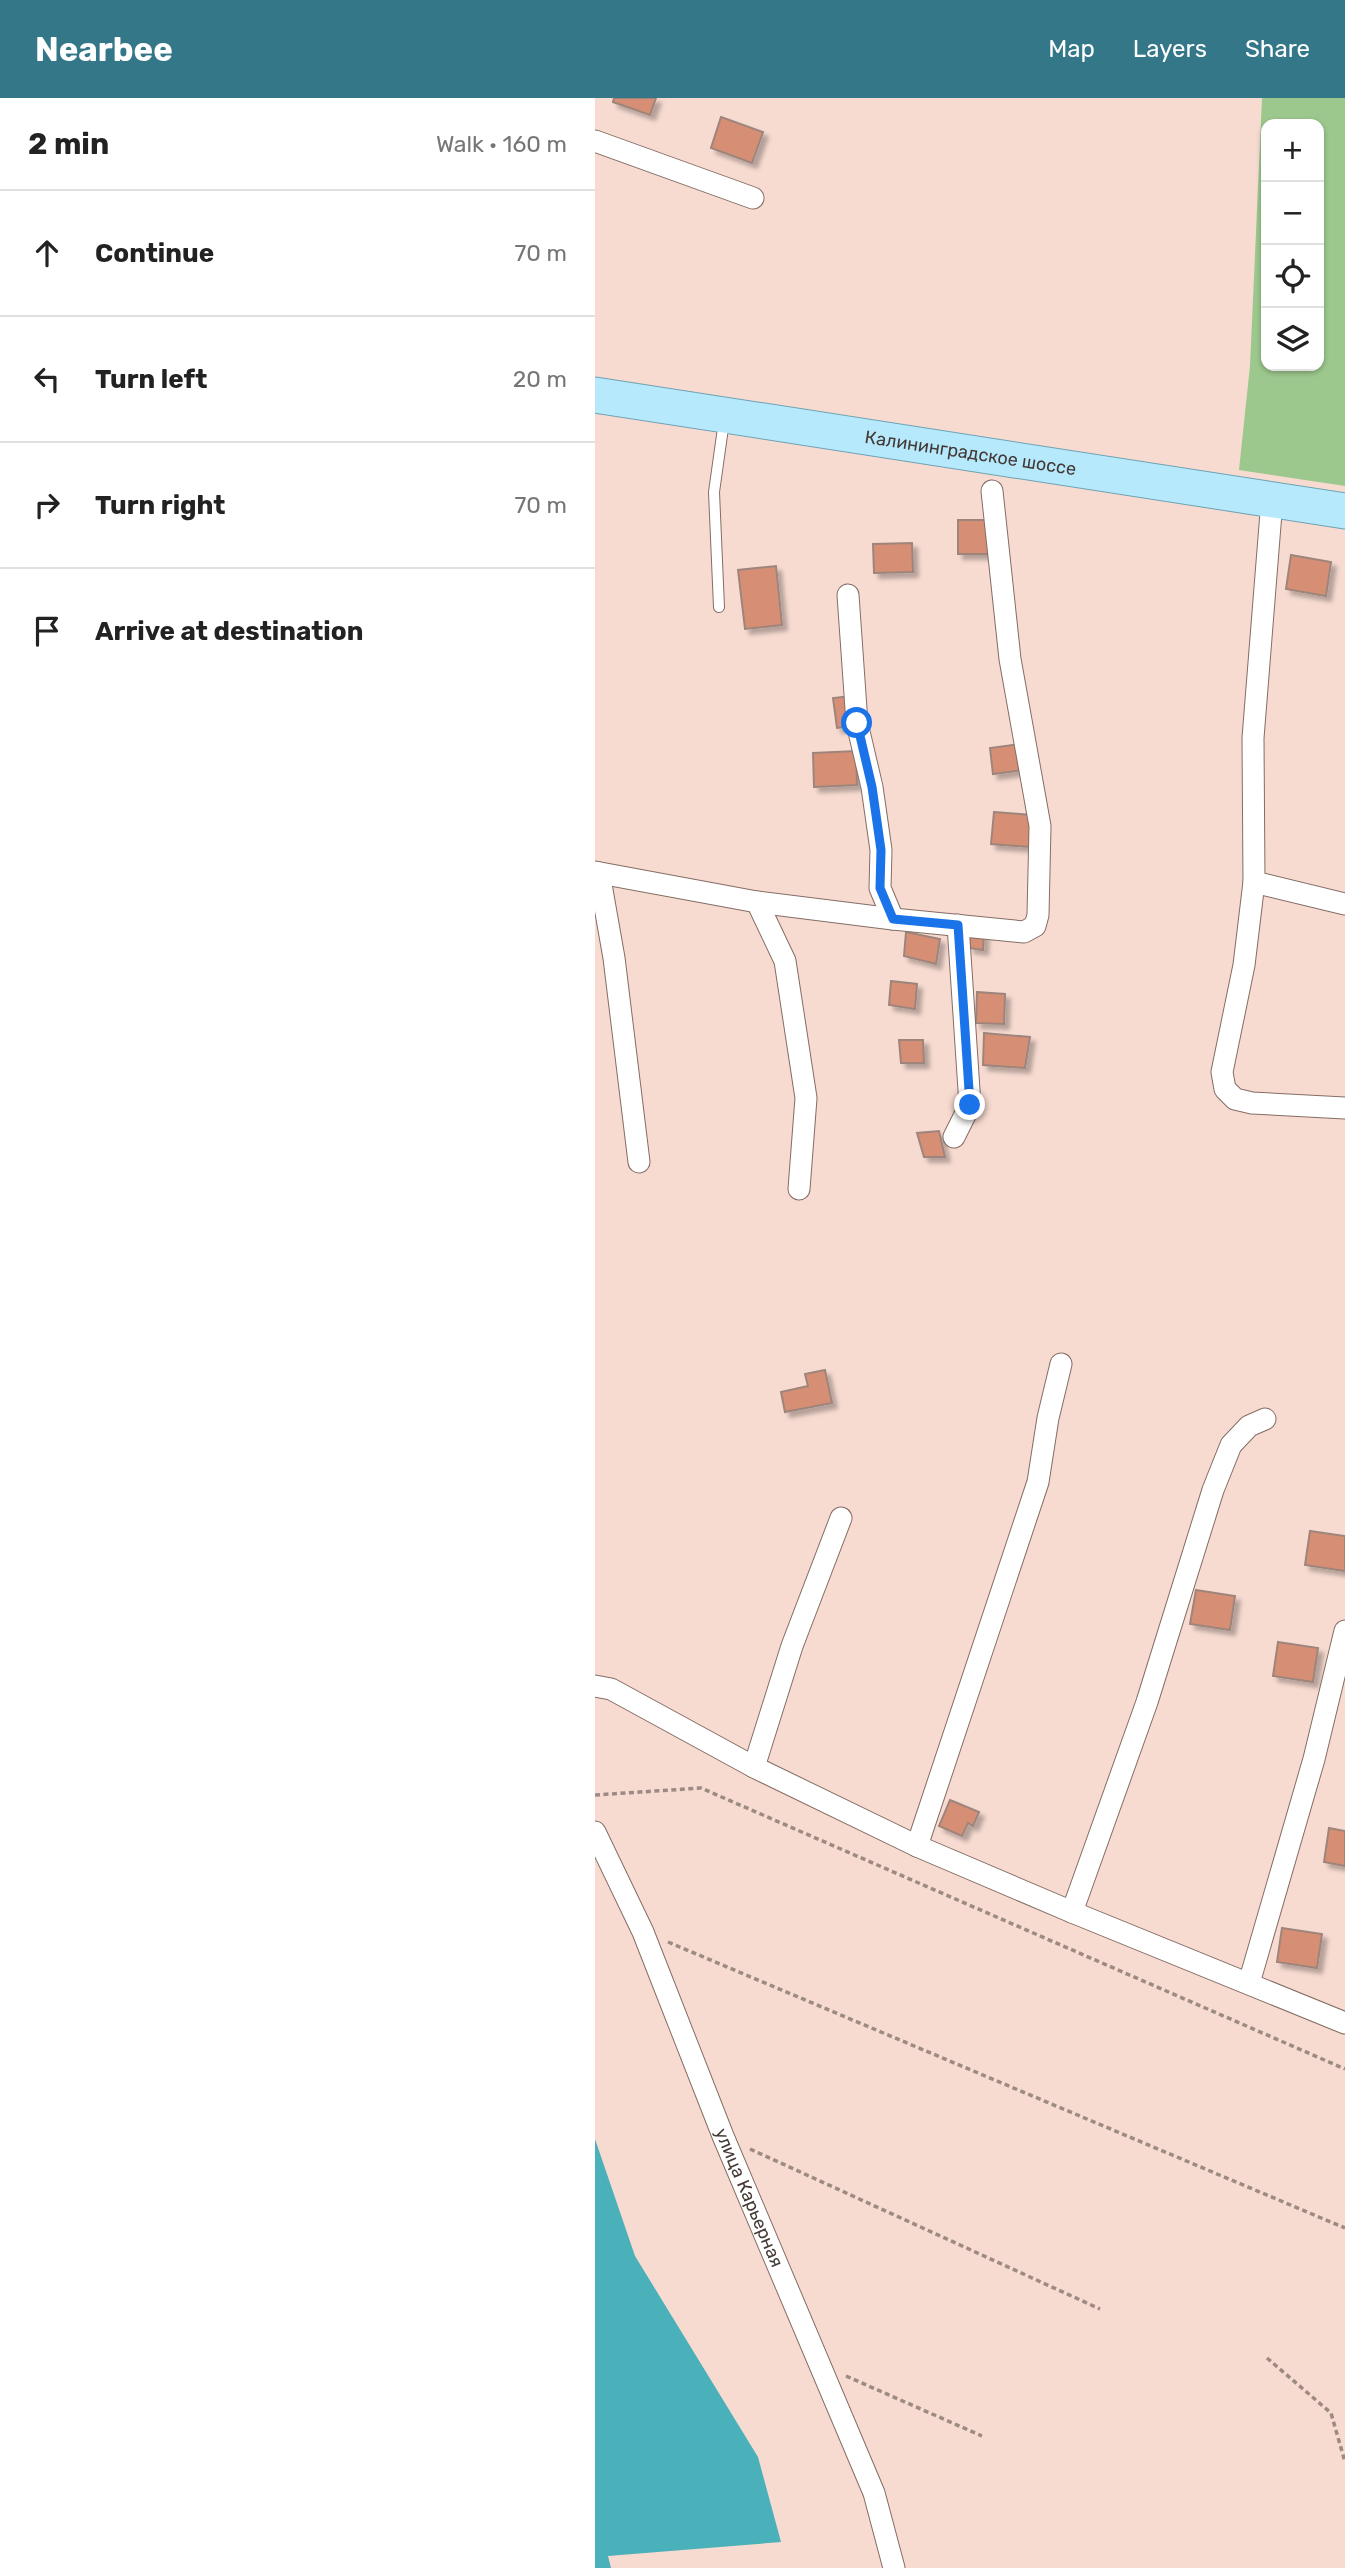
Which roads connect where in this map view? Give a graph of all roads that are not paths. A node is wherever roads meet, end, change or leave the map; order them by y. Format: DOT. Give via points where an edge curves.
graph roads {
  1 [pos="595,141"];
  2 [pos="753,198"];
  3 [pos="595,395"];
  4 [pos="725,415"];
  5 [pos="992,491"];
  6 [pos="1272,500"];
  7 [pos="1345,511"];
  8 [pos="848,595"];
  9 [pos="719,607"];
  10 [pos="597,873"];
  11 [pos="1254,882"];
  12 [pos="758,902"];
  13 [pos="1345,904"];
  14 [pos="893,919"];
  15 [pos="958,925"];
  16 [pos="1345,1108"];
  17 [pos="954,1137"];
  18 [pos="639,1162"];
  19 [pos="799,1189"];
  20 [pos="1061,1364"];
  21 [pos="1265,1419"];
  22 [pos="841,1518"];
  23 [pos="1345,1631"];
  24 [pos="595,1686"];
  25 [pos="754,1767"];
  26 [pos="595,1832"];
  27 [pos="917,1846"];
  28 [pos="1072,1912"];
  29 [pos="1249,1983"];
  30 [pos="1342,2018"];
  31 [pos="894,2568"];
  1 -- 2 [label="street"];
  3 -- 4 [label="main road, Калининградское шоссе"];
  4 -- 6 [label="main road, Калининградское шоссе"];
  4 -- 9 [label="lane" via="714,492"];
  5 -- 15 [label="street" via="1010,659 1040,826 1038,915 1035,926 1024,932"];
  6 -- 7 [label="main road, Калининградское шоссе"];
  6 -- 11 [label="street" via="1253,738"];
  8 -- 14 [label="street" via="857,723 881,850 880,888"];
  10 -- 12 [label="street"];
  10 -- 18 [label="street" via="614,958"];
  11 -- 13 [label="street"];
  11 -- 16 [label="street" via="1244,965 1222,1072 1224,1089 1235,1099 1252,1103"];
  12 -- 14 [label="street"];
  12 -- 19 [label="street" via="785,961 806,1098"];
  14 -- 15 [label="street"];
  15 -- 17 [label="street" via="970,1105"];
  20 -- 27 [label="street" via="1038,1482"];
  21 -- 28 [label="street" via="1249,1426 1231,1446 1213,1490 1147,1702"];
  22 -- 25 [label="street" via="792,1646"];
  23 -- 29 [label="street" via="1314,1759"];
  24 -- 25 [label="street" via="611,1689"];
  25 -- 27 [label="street"];
  26 -- 31 [label="street, улица Карьерная" via="643,1932 723,2136 874,2493"];
  27 -- 28 [label="street"];
  28 -- 29 [label="street"];
  29 -- 30 [label="street"];
}
